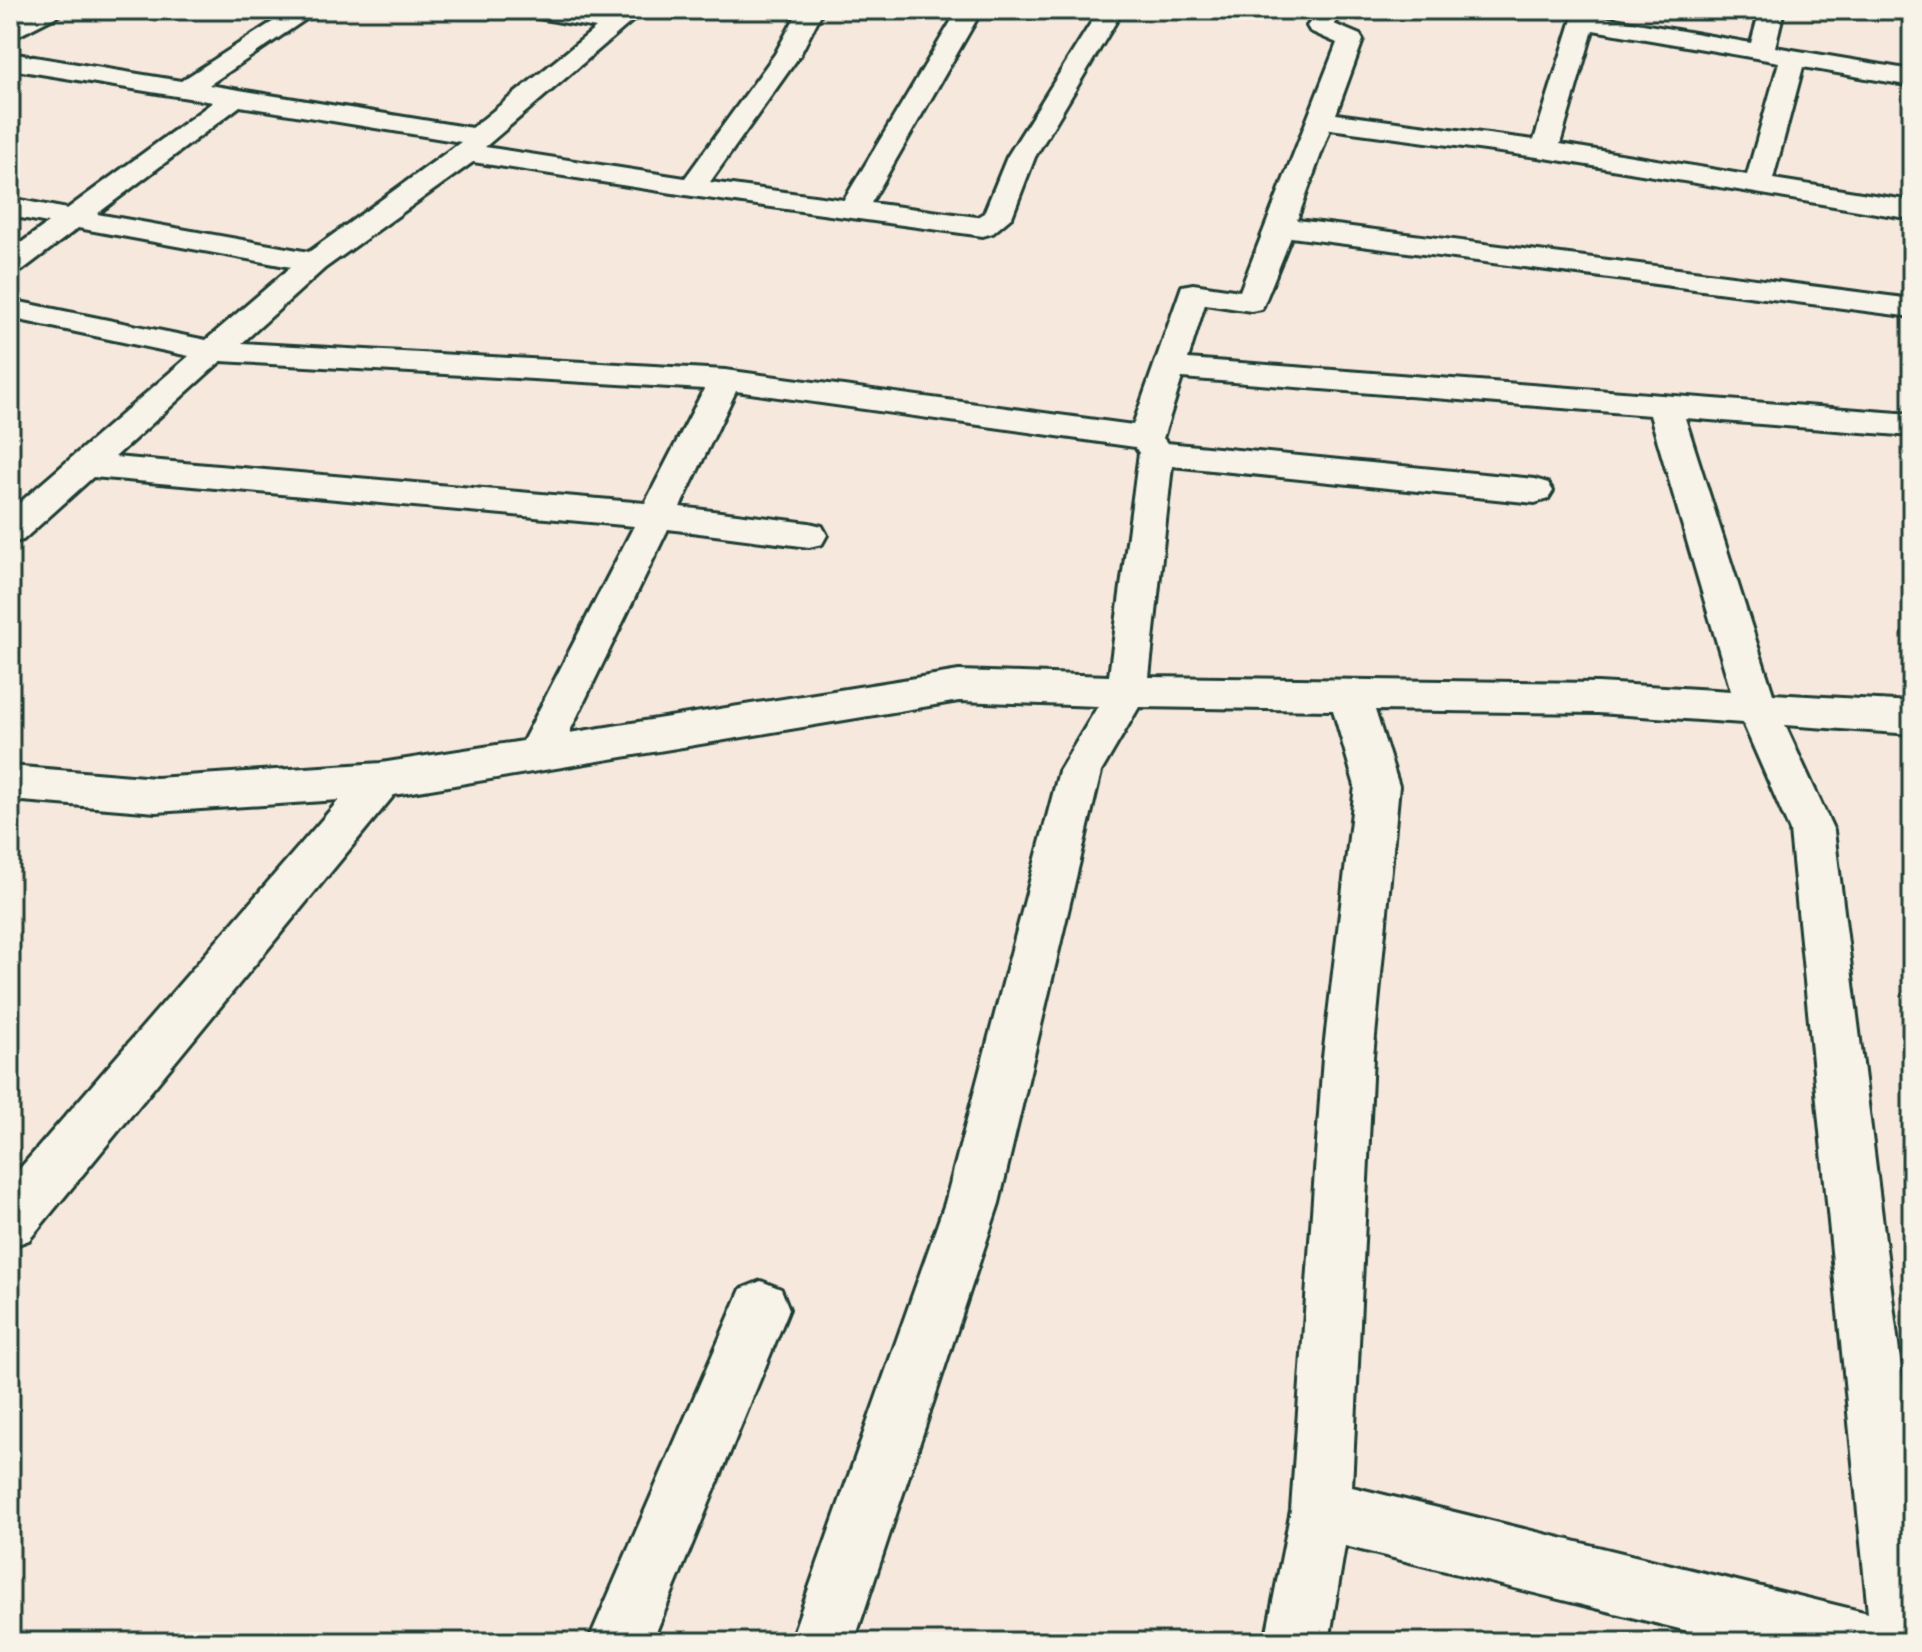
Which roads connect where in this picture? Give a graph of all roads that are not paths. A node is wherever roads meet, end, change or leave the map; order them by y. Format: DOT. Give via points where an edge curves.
graph roads {
  1 [pos="51,10"];
  2 [pos="532,10"];
  3 [pos="811,10"];
  4 [pos="970,10"];
  5 [pos="1111,10"];
  6 [pos="1334,10"];
  7 [pos="1772,10"];
  8 [pos="300,15"];
  9 [pos="1586,16"];
  10 [pos="625,17"];
  11 [pos="10,33"];
  12 [pos="1761,52"];
  13 [pos="1793,58"];
  14 [pos="10,61"];
  15 [pos="1912,78"];
  16 [pos="186,89"];
  17 [pos="236,97"];
  18 [pos="1321,120"];
  19 [pos="473,145"];
  20 [pos="1545,150"];
  21 [pos="1758,184"];
  22 [pos="692,188"];
  23 [pos="10,207"];
  24 [pos="853,209"];
  25 [pos="1912,210"];
  26 [pos="73,218"];
  27 [pos="1280,227"];
  28 [pos="314,262"];
  29 [pos="10,265"];
  30 [pos="1912,308"];
  31 [pos="10,309"];
  32 [pos="213,351"];
  33 [pos="1168,367"];
  34 [pos="725,380"];
  35 [pos="1665,408"];
  36 [pos="1912,425"];
  37 [pos="1151,446"];
  38 [pos="83,465"];
  39 [pos="1535,491"];
  40 [pos="658,516"];
  41 [pos="12,525"];
  42 [pos="809,535"];
  43 [pos="1127,692"];
  44 [pos="1349,693"];
  45 [pos="1756,706"];
  46 [pos="1912,718"];
  47 [pos="537,755"];
  48 [pos="381,780"];
  49 [pos="10,783"];
  50 [pos="10,1221"];
  51 [pos="761,1309"];
  52 [pos="1321,1510"];
  53 [pos="620,1642"];
  54 [pos="822,1642"];
  55 [pos="1297,1642"];
  56 [pos="1861,1642"];
  57 [pos="1903,1642"];
  1 -- 11 [label="street"];
  2 -- 10 [label="street"];
  3 -- 22 [label="street" via="787,55"];
  4 -- 24 [label="street"];
  5 -- 24 [label="street" via="1021,157 997,217 983,227"];
  6 -- 18 [label="street" via="1319,26 1351,40"];
  7 -- 12 [label="street"];
  8 -- 16 [label="street"];
  9 -- 12 [label="street"];
  9 -- 20 [label="street"];
  10 -- 19 [label="street"];
  12 -- 13 [label="street"];
  13 -- 15 [label="street"];
  13 -- 21 [label="street"];
  14 -- 16 [label="street"];
  16 -- 17 [label="street"];
  17 -- 19 [label="street"];
  17 -- 26 [label="street"];
  18 -- 20 [label="street"];
  18 -- 27 [label="street"];
  19 -- 22 [label="street"];
  19 -- 28 [label="street"];
  20 -- 21 [label="street"];
  21 -- 25 [label="street"];
  22 -- 24 [label="street"];
  23 -- 26 [label="street"];
  26 -- 28 [label="street"];
  26 -- 29 [label="street"];
  27 -- 30 [label="street"];
  27 -- 33 [label="street" via="1251,302 1193,293"];
  28 -- 32 [label="street"];
  31 -- 32 [label="street"];
  32 -- 34 [label="street"];
  32 -- 38 [label="street"];
  33 -- 35 [label="street"];
  33 -- 37 [label="street"];
  34 -- 37 [label="street"];
  34 -- 40 [label="street"];
  35 -- 36 [label="street"];
  35 -- 45 [label="street"];
  37 -- 39 [label="street"];
  37 -- 43 [label="street"];
  38 -- 40 [label="street"];
  38 -- 41 [label="street"];
  40 -- 42 [label="street"];
  40 -- 47 [label="street"];
  43 -- 44 [label="street"];
  43 -- 47 [label="street" via="959,686"];
  43 -- 54 [label="street" via="1080,771 972,1203"];
  44 -- 45 [label="street"];
  44 -- 52 [label="street" via="1377,786 1348,1057"];
  45 -- 46 [label="street"];
  45 -- 57 [label="street" via="1812,831"];
  47 -- 48 [label="street"];
  48 -- 49 [label="street" via="156,795"];
  48 -- 50 [label="street"];
  51 -- 53 [label="street"];
  52 -- 55 [label="street"];
  52 -- 56 [label="street"];
}
